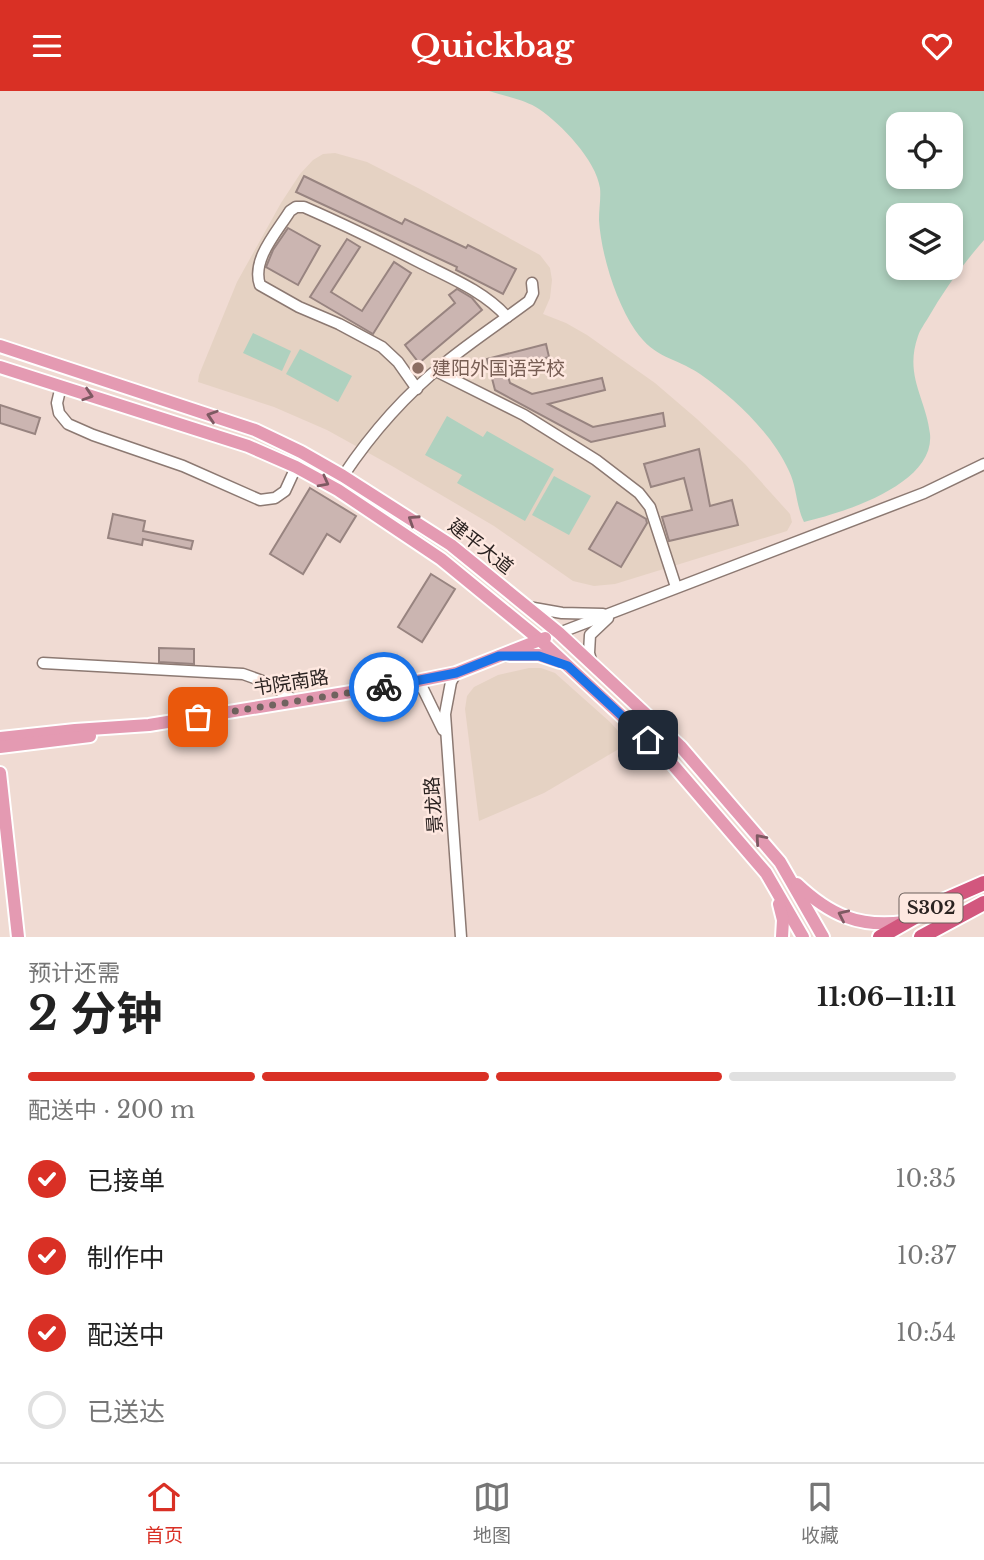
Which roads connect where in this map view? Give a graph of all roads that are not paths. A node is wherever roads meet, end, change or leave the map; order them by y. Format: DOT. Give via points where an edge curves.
graph roads {
  1 [pos="532,283"];
  2 [pos="507,317"];
  3 [pos="0,346"];
  4 [pos="0,367"];
  5 [pos="436,371"];
  6 [pos="61,386"];
  7 [pos="417,389"];
  8 [pos="984,464"];
  9 [pos="296,467"];
  10 [pos="343,476"];
  11 [pos="676,587"];
  12 [pos="527,607"];
  13 [pos="614,613"];
  14 [pos="507,614"];
  15 [pos="559,633"];
  16 [pos="540,640"];
  17 [pos="499,656"];
  18 [pos="43,663"];
  19 [pos="593,664"];
  20 [pos="568,666"];
  21 [pos="456,673"];
  22 [pos="412,682"];
  23 [pos="295,701"];
  24 [pos="149,725"];
  25 [pos="445,737"];
  26 [pos="0,738"];
  27 [pos="0,747"];
  28 [pos="0,773"];
  29 [pos="788,876"];
  30 [pos="984,883"];
  31 [pos="774,887"];
  32 [pos="984,904"];
  33 [pos="907,921"];
  34 [pos="19,937"];
  35 [pos="461,937"];
  36 [pos="782,937"];
  37 [pos="803,937"];
  38 [pos="823,937"];
  39 [pos="880,937"];
  40 [pos="921,937"];
  1 -- 2 [label="street" via="529,301"];
  2 -- 5 [label="street"];
  2 -- 7 [label="street" via="494,303 398,251 303,207 290,211 259,263 260,285 382,347"];
  10 -- 3 [label="main road, 建平大道, one-way" via="255,430"];
  4 -- 6 [label="main road, 建平大道"];
  5 -- 7 [label="street"];
  5 -- 11 [label="street" via="524,415 639,493 650,507"];
  6 -- 9 [label="main road, 建平大道, one-way" via="248,446"];
  6 -- 9 [label="street" via="59,414 68,423 260,500 285,491"];
  7 -- 10 [label="street" via="365,443"];
  8 -- 11 [label="street" via="924,493"];
  9 -- 14 [label="main road, 建平大道, one-way" via="440,559"];
  12 -- 10 [label="main road, 建平大道, one-way" via="451,545"];
  11 -- 13 [label="street"];
  12 -- 13 [label="street" via="572,614"];
  12 -- 15 [label="main road, 建平大道"];
  13 -- 15 [label="street"];
  13 -- 19 [label="street" via="590,635"];
  14 -- 16 [label="main road, 建平大道"];
  14 -- 17 [label="main road" via="518,628 518,638"];
  15 -- 16 [label="main road, 书院南路"];
  15 -- 19 [label="main road, 建平大道"];
  16 -- 17 [label="main road, 书院南路"];
  16 -- 20 [label="main road, 建平大道"];
  17 -- 20 [label="main road" via="539,656"];
  17 -- 21 [label="main road, 书院南路"];
  18 -- 23 [label="street" via="243,674"];
  29 -- 19 [label="main road, 建平大道, one-way" via="681,747"];
  20 -- 31 [label="main road, 建平大道" via="668,759"];
  21 -- 22 [label="main road, 书院南路"];
  21 -- 25 [label="street, 景龙路" via="448,695"];
  22 -- 23 [label="main road, 书院南路"];
  22 -- 25 [label="street" via="423,689"];
  23 -- 24 [label="main road, 书院南路"];
  24 -- 26 [label="main road, 书院南路"];
  24 -- 27 [label="main road"];
  25 -- 35 [label="street, 景龙路"];
  28 -- 34 [label="main road"];
  33 -- 29 [label="main road, one-way" via="861,923 814,900"];
  29 -- 38 [label="main road, 建平大道"];
  30 -- 33 [label="highway, S302"];
  31 -- 36 [label="main road" via="783,920"];
  31 -- 37 [label="main road, 建平大道"];
  32 -- 40 [label="highway, S302"];
  33 -- 39 [label="highway, S302"];
}
